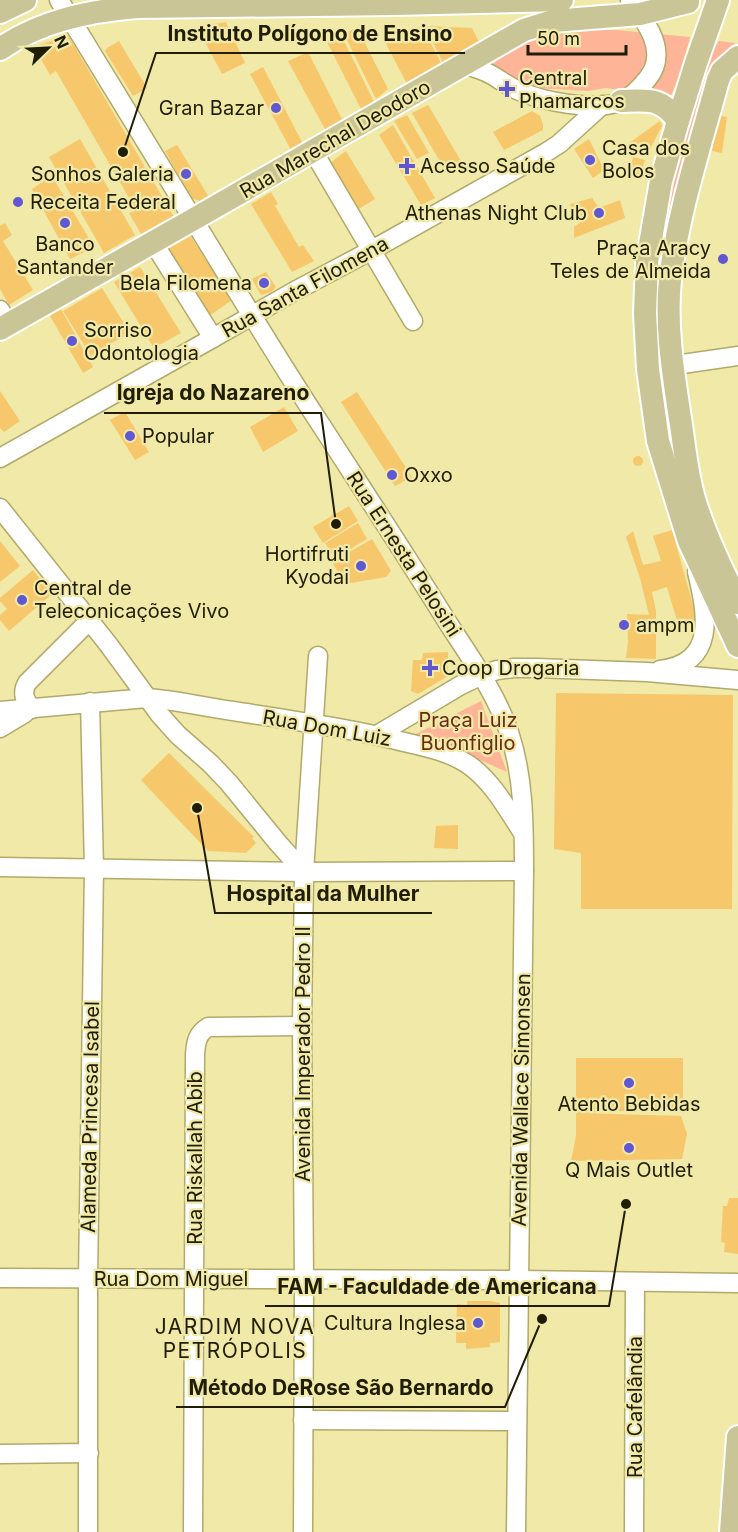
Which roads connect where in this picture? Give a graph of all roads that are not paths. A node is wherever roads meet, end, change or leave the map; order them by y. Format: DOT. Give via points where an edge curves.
graph roads {
  1 [pos="25,0"];
  2 [pos="562,0"];
  3 [pos="724,3"];
  4 [pos="637,5"];
  5 [pos="65,9"];
  6 [pos="0,12"];
  7 [pos="0,49"];
  8 [pos="737,57"];
  9 [pos="464,65"];
  10 [pos="612,103"];
  11 [pos="678,121"];
  12 [pos="312,152"];
  13 [pos="194,219"];
  14 [pos="153,242"];
  15 [pos="372,250"];
  16 [pos="251,316"];
  17 [pos="3,321"];
  18 [pos="413,321"];
  19 [pos="213,338"];
  20 [pos="738,356"];
  21 [pos="673,365"];
  22 [pos="648,369"];
  23 [pos="0,458"];
  24 [pos="0,508"];
  25 [pos="689,541"];
  26 [pos="738,603"];
  27 [pos="90,620"];
  28 [pos="738,646"];
  29 [pos="318,656"];
  30 [pos="647,672"];
  31 [pos="480,676"];
  32 [pos="738,680"];
  33 [pos="147,698"];
  34 [pos="90,702"];
  35 [pos="200,706"];
  36 [pos="32,710"];
  37 [pos="0,711"];
  38 [pos="314,723"];
  39 [pos="0,728"];
  40 [pos="178,735"];
  41 [pos="377,735"];
  42 [pos="306,832"];
  43 [pos="524,835"];
  44 [pos="278,843"];
  45 [pos="0,867"];
  46 [pos="94,868"];
  47 [pos="524,871"];
  48 [pos="304,872"];
  49 [pos="302,1026"];
  50 [pos="0,1278"];
  51 [pos="88,1279"];
  52 [pos="194,1279"];
  53 [pos="304,1280"];
  54 [pos="519,1280"];
  55 [pos="635,1282"];
  56 [pos="738,1283"];
  57 [pos="303,1419"];
  58 [pos="516,1421"];
  59 [pos="738,1437"];
  60 [pos="89,1453"];
  61 [pos="0,1454"];
  62 [pos="88,1532"];
  63 [pos="193,1532"];
  64 [pos="303,1532"];
  65 [pos="516,1532"];
  66 [pos="634,1532"];
  67 [pos="731,1532"];
  1 -- 6 [label="main road"];
  2 -- 5 [label="main road"];
  3 -- 4 [label="main road, Rua Marechal Deodoro"];
  3 -- 11 [label="main road" via="696,63"];
  4 -- 9 [label="main road, Rua Marechal Deodoro" via="540,24"];
  4 -- 10 [label="street, Rua Santa Filomena" via="653,36 656,64 632,95"];
  5 -- 7 [label="main road"];
  5 -- 13 [label="street, Rua Ernesta Pelosini"];
  8 -- 21 [label="main road" via="718,80 679,228 668,301"];
  9 -- 10 [label="street" via="537,98 563,103"];
  9 -- 12 [label="main road, Rua Marechal Deodoro"];
  10 -- 11 [label="main road" via="656,101"];
  10 -- 15 [label="street, Rua Santa Filomena" via="545,153"];
  11 -- 22 [label="main road" via="647,262"];
  12 -- 13 [label="main road, Rua Marechal Deodoro"];
  12 -- 15 [label="street"];
  13 -- 14 [label="main road, Rua Marechal Deodoro"];
  13 -- 16 [label="street, Rua Ernesta Pelosini"];
  14 -- 17 [label="main road, Rua Marechal Deodoro"];
  14 -- 19 [label="street"];
  15 -- 16 [label="street, Rua Santa Filomena"];
  15 -- 18 [label="street"];
  16 -- 19 [label="street, Rua Santa Filomena"];
  16 -- 31 [label="street, Rua Ernesta Pelosini"];
  19 -- 23 [label="street, Rua Santa Filomena"];
  20 -- 21 [label="street"];
  21 -- 22 [label="street"];
  21 -- 26 [label="main road" via="695,500"];
  22 -- 25 [label="main road" via="658,441"];
  24 -- 27 [label="street"];
  25 -- 28 [label="main road"];
  25 -- 30 [label="street" via="705,614 700,648 680,666"];
  27 -- 33 [label="street"];
  27 -- 36 [label="street" via="27,683 23,692"];
  29 -- 38 [label="street, Avenida Imperador Pedro II"];
  30 -- 31 [label="street" via="514,668"];
  30 -- 32 [label="street"];
  31 -- 41 [label="street"];
  31 -- 43 [label="street, Avenida Wallace Simonsen" via="498,706 518,760"];
  33 -- 34 [label="street, Rua Dom Luiz"];
  33 -- 35 [label="street, Rua Dom Luiz"];
  33 -- 40 [label="street"];
  34 -- 36 [label="street, Rua Dom Luiz"];
  34 -- 46 [label="street, Alameda Princesa Isabel"];
  35 -- 38 [label="street, Rua Dom Luiz"];
  35 -- 40 [label="street" via="183,718"];
  36 -- 37 [label="street, Rua Dom Luiz"];
  36 -- 39 [label="street"];
  38 -- 41 [label="street, Rua Dom Luiz"];
  38 -- 42 [label="street, Avenida Imperador Pedro II"];
  40 -- 44 [label="street" via="229,783"];
  41 -- 43 [label="street, Rua Dom Luiz" via="449,755 468,765 490,784"];
  42 -- 44 [label="street" via="292,843"];
  42 -- 48 [label="street, Avenida Imperador Pedro II"];
  43 -- 47 [label="street, Avenida Wallace Simonsen"];
  44 -- 48 [label="street"];
  45 -- 46 [label="street"];
  46 -- 48 [label="street"];
  46 -- 51 [label="street, Alameda Princesa Isabel"];
  47 -- 48 [label="street"];
  47 -- 54 [label="street, Avenida Wallace Simonsen"];
  48 -- 49 [label="street, Avenida Imperador Pedro II"];
  49 -- 52 [label="street, Rua Riskallah Abib" via="208,1027 196,1041"];
  49 -- 53 [label="street, Avenida Imperador Pedro II"];
  50 -- 51 [label="street, Rua Dom Miguel"];
  51 -- 52 [label="street, Rua Dom Miguel"];
  51 -- 60 [label="street, Alameda Princesa Isabel"];
  52 -- 53 [label="street, Rua Dom Miguel"];
  52 -- 63 [label="street, Rua Riskallah Abib"];
  53 -- 54 [label="street, Rua Dom Miguel"];
  53 -- 57 [label="street, Avenida Imperador Pedro II"];
  54 -- 55 [label="street, Rua Dom Miguel"];
  54 -- 58 [label="street, Avenida Wallace Simonsen"];
  55 -- 56 [label="street, Rua Dom Miguel"];
  55 -- 66 [label="street, Rua Cafelândia"];
  57 -- 58 [label="street"];
  57 -- 64 [label="street, Avenida Imperador Pedro II"];
  58 -- 65 [label="street, Avenida Wallace Simonsen"];
  59 -- 67 [label="main road"];
  60 -- 61 [label="street"];
  60 -- 62 [label="street, Alameda Princesa Isabel"];
}
